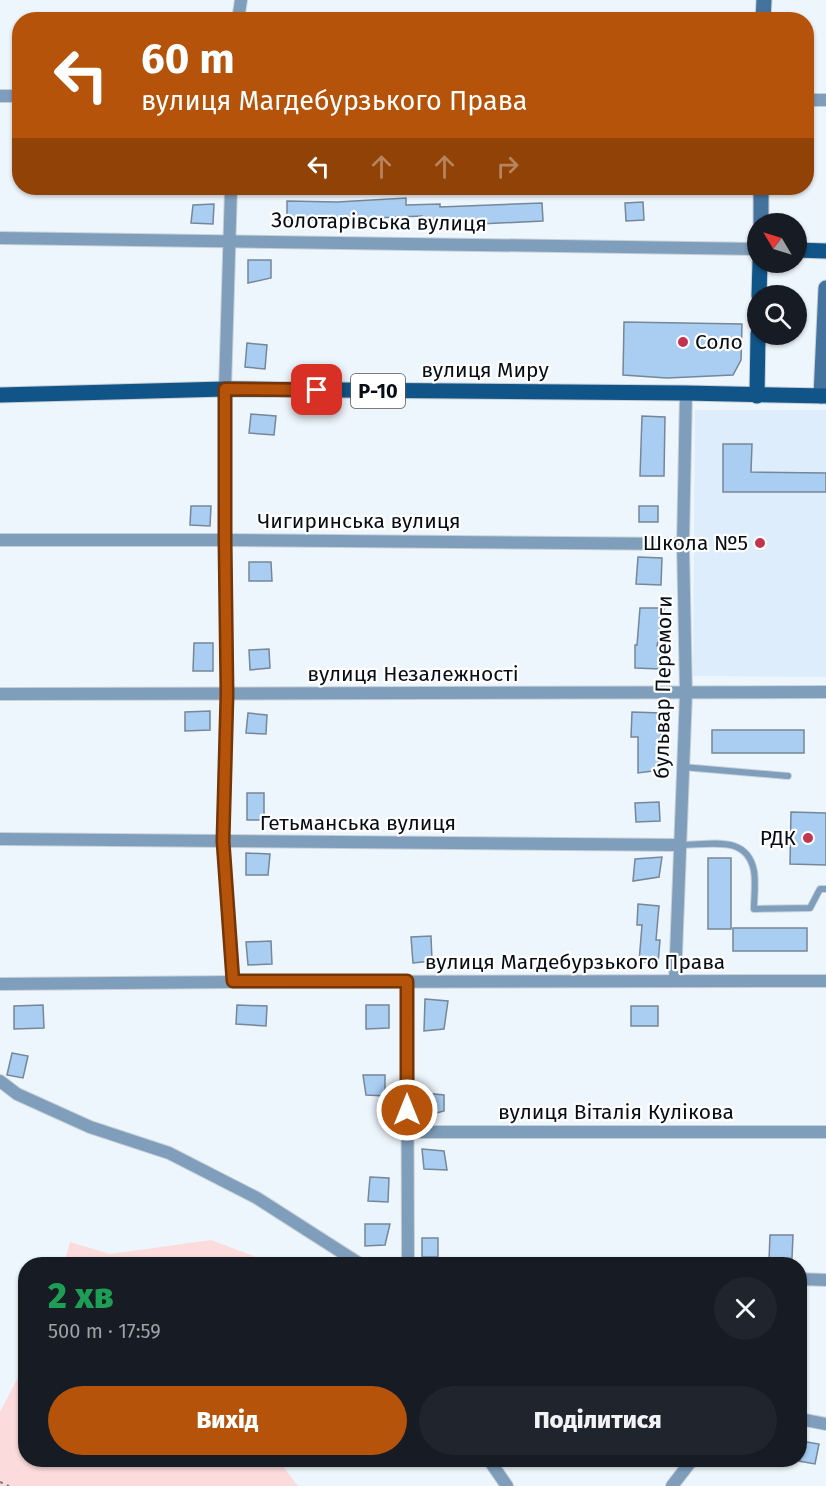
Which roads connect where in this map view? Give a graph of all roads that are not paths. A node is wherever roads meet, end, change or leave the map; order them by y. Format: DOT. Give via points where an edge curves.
graph roads {
  1 [pos="231,195"];
  2 [pos="761,195"];
  3 [pos="761,213"];
  4 [pos="0,238"];
  5 [pos="230,240"];
  6 [pos="747,249"];
  7 [pos="807,250"];
  8 [pos="826,250"];
  9 [pos="826,288"];
  10 [pos="758,345"];
  11 [pos="225,389"];
  12 [pos="686,393"];
  13 [pos="0,395"];
  14 [pos="757,396"];
  15 [pos="823,396"];
  16 [pos="0,540"];
  17 [pos="225,540"];
  18 [pos="682,544"];
  19 [pos="826,692"];
  20 [pos="686,693"];
  21 [pos="0,694"];
  22 [pos="227,694"];
  23 [pos="682,767"];
  24 [pos="788,776"];
  25 [pos="0,839"];
  26 [pos="223,841"];
  27 [pos="680,845"];
  28 [pos="826,889"];
  29 [pos="233,981"];
  30 [pos="407,981"];
  31 [pos="675,981"];
  32 [pos="826,981"];
  33 [pos="0,984"];
  34 [pos="0,1081"];
  35 [pos="407,1132"];
  36 [pos="826,1132"];
  37 [pos="349,1257"];
  38 [pos="408,1257"];
  39 [pos="807,1279"];
  40 [pos="826,1280"];
  41 [pos="807,1420"];
  42 [pos="826,1424"];
  43 [pos="494,1467"];
  44 [pos="687,1467"];
  45 [pos="507,1486"];
  46 [pos="672,1486"];
  1 -- 5 [label="street"];
  2 -- 3 [label="main road"];
  4 -- 5 [label="street, Золотарівська вулиця"];
  5 -- 6 [label="street, Золотарівська вулиця"];
  5 -- 11 [label="street"];
  7 -- 8 [label="main road"];
  9 -- 15 [label="main road"];
  10 -- 14 [label="main road"];
  11 -- 12 [label="main road, вулиця Миру / Р-10"];
  11 -- 13 [label="main road, вулиця Миру / Р-10"];
  11 -- 17 [label="street"];
  12 -- 14 [label="main road, вулиця Миру / Р-10"];
  12 -- 18 [label="street, бульвар Перемоги"];
  14 -- 15 [label="main road, вулиця Миру / Р-10"];
  16 -- 17 [label="street, Чигиринська вулиця"];
  17 -- 18 [label="street, Чигиринська вулиця"];
  17 -- 22 [label="street"];
  18 -- 20 [label="street, бульвар Перемоги"];
  19 -- 20 [label="street, вулиця Незалежності"];
  20 -- 22 [label="street, вулиця Незалежності"];
  20 -- 23 [label="street, бульвар Перемоги"];
  21 -- 22 [label="street, вулиця Незалежності"];
  22 -- 26 [label="street"];
  23 -- 24 [label="lane"];
  23 -- 27 [label="street, бульвар Перемоги"];
  25 -- 26 [label="street, Гетьманська вулиця"];
  26 -- 27 [label="street, Гетьманська вулиця"];
  26 -- 29 [label="street"];
  27 -- 28 [label="lane" via="738,846 748,853 754,872 754,909 810,908 820,889"];
  27 -- 31 [label="street, бульвар Перемоги"];
  29 -- 30 [label="street, вулиця Магдебурзького Права"];
  29 -- 33 [label="street, вулиця Магдебурзького Права"];
  30 -- 31 [label="street, вулиця Магдебурзького Права"];
  30 -- 35 [label="street"];
  31 -- 32 [label="street, вулиця Магдебурзького Права"];
  34 -- 37 [label="street" via="17,1094 90,1127 169,1153 257,1198"];
  35 -- 36 [label="street, вулиця Віталія Кулікова"];
  35 -- 38 [label="street"];
  39 -- 40 [label="street"];
  41 -- 42 [label="street"];
  43 -- 45 [label="street"];
  44 -- 46 [label="street"];
}
